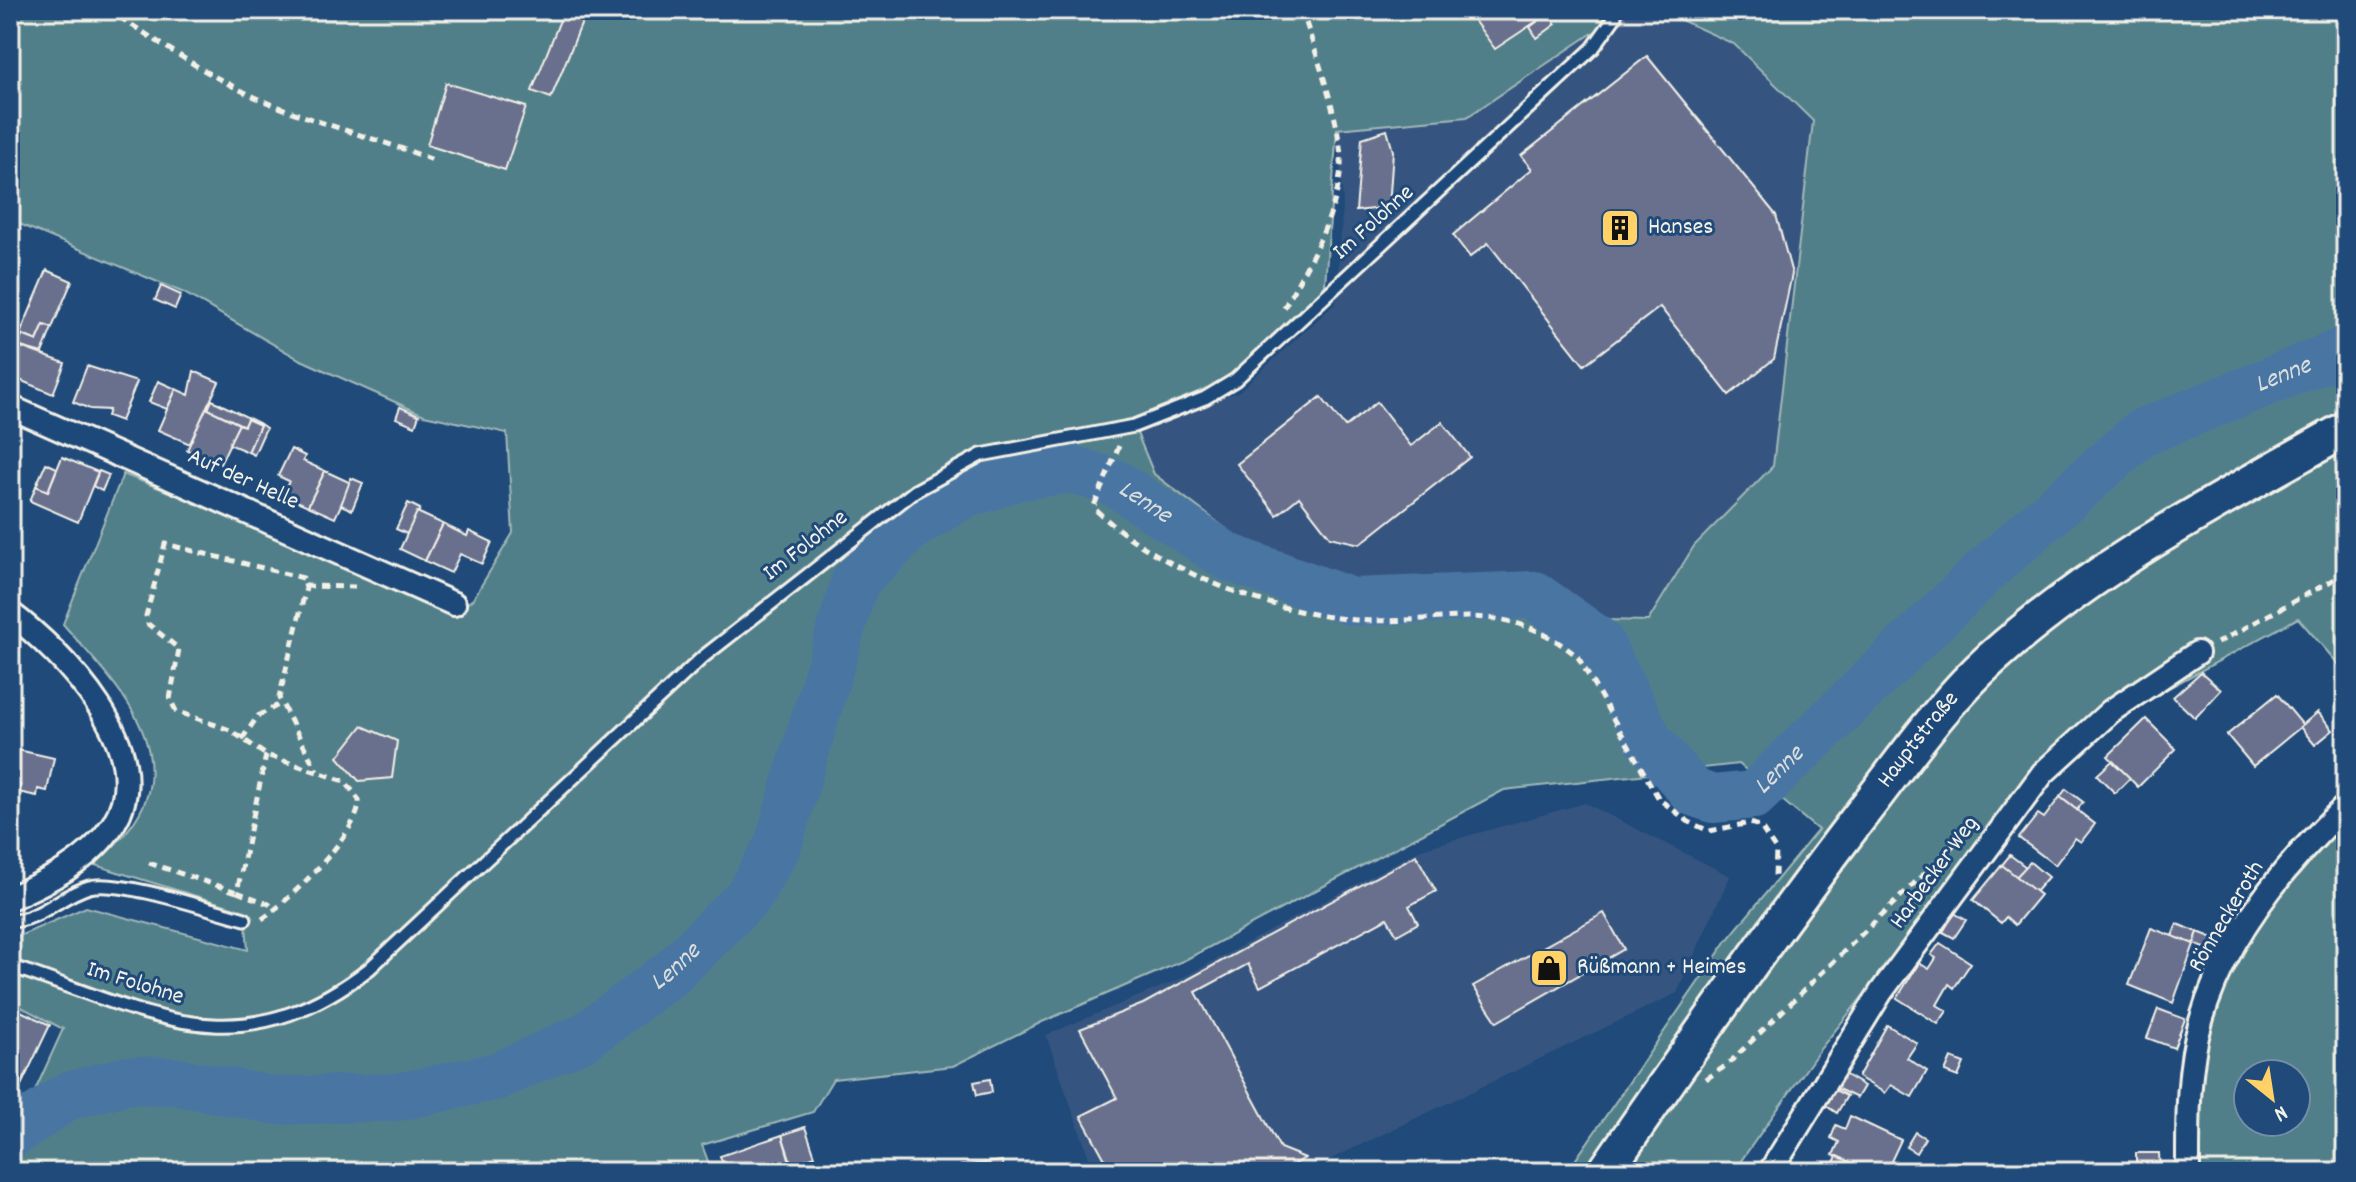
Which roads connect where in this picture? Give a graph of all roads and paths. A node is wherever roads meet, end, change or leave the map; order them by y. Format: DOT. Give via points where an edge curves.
graph roads {
  1 [pos="108,10"];
  2 [pos="1302,10"];
  3 [pos="1615,17"];
  4 [pos="433,160"];
  5 [pos="1279,319"];
  6 [pos="10,407"];
  7 [pos="2346,429"];
  8 [pos="1121,443"];
  9 [pos="2346,573"];
  10 [pos="454,604"];
  11 [pos="10,613"];
  12 [pos="2197,653"];
  13 [pos="280,704"];
  14 [pos="242,739"];
  15 [pos="266,755"];
  16 [pos="317,771"];
  17 [pos="2346,806"];
  18 [pos="2012,810"];
  19 [pos="149,863"];
  20 [pos="1773,883"];
  21 [pos="237,892"];
  22 [pos="10,898"];
  23 [pos="276,910"];
  24 [pos="245,919"];
  25 [pos="10,921"];
  26 [pos="10,966"];
  27 [pos="1727,1065"];
  28 [pos="1605,1172"];
  29 [pos="1770,1172"];
  30 [pos="2188,1172"];
  1 -- 4 [label="path" via="212,75 269,103"];
  2 -- 5 [label="path" via="1341,162 1337,196 1325,228"];
  3 -- 26 [label="lane, Im Folohne" via="1593,48 1235,380 1134,426 981,455 926,484 703,657 342,990 269,1023 223,1028 154,1017"];
  6 -- 10 [label="street, Auf der Helle"];
  7 -- 28 [label="main road, Hauptstraße" via="2163,532 2075,589 1988,661 1923,734 1790,906"];
  8 -- 20 [label="path" via="1094,506 1141,548 1254,598 1355,620 1490,616 1540,630 1578,657 1659,799 1709,831 1760,826 1776,850"];
  9 -- 12 [label="path"];
  11 -- 22 [label="street" via="48,645 100,707 117,737 125,788 115,821 100,840 49,880"];
  12 -- 18 [label="street, Harbecker Weg" via="2094,725"];
  13 -- 14 [label="path" via="258,716"];
  13 -- 14 [label="path" via="306,588 303,578 165,544 146,616 148,624 179,649 170,699 180,715 230,730"];
  13 -- 16 [label="path"];
  14 -- 15 [label="path"];
  15 -- 16 [label="path"];
  15 -- 21 [label="path"];
  16 -- 23 [label="path" via="345,781 360,807 316,871"];
  17 -- 30 [label="street, Rönneckeroth" via="2260,904 2209,995 2194,1053"];
  18 -- 27 [label="path" via="1990,816 1960,837"];
  18 -- 29 [label="street, Harbecker Weg" via="1881,992"];
  19 -- 21 [label="path"];
  21 -- 23 [label="path"];
  23 -- 24 [label="path" via="258,921"];
  24 -- 25 [label="lane" via="100,885 30,918"];
}
